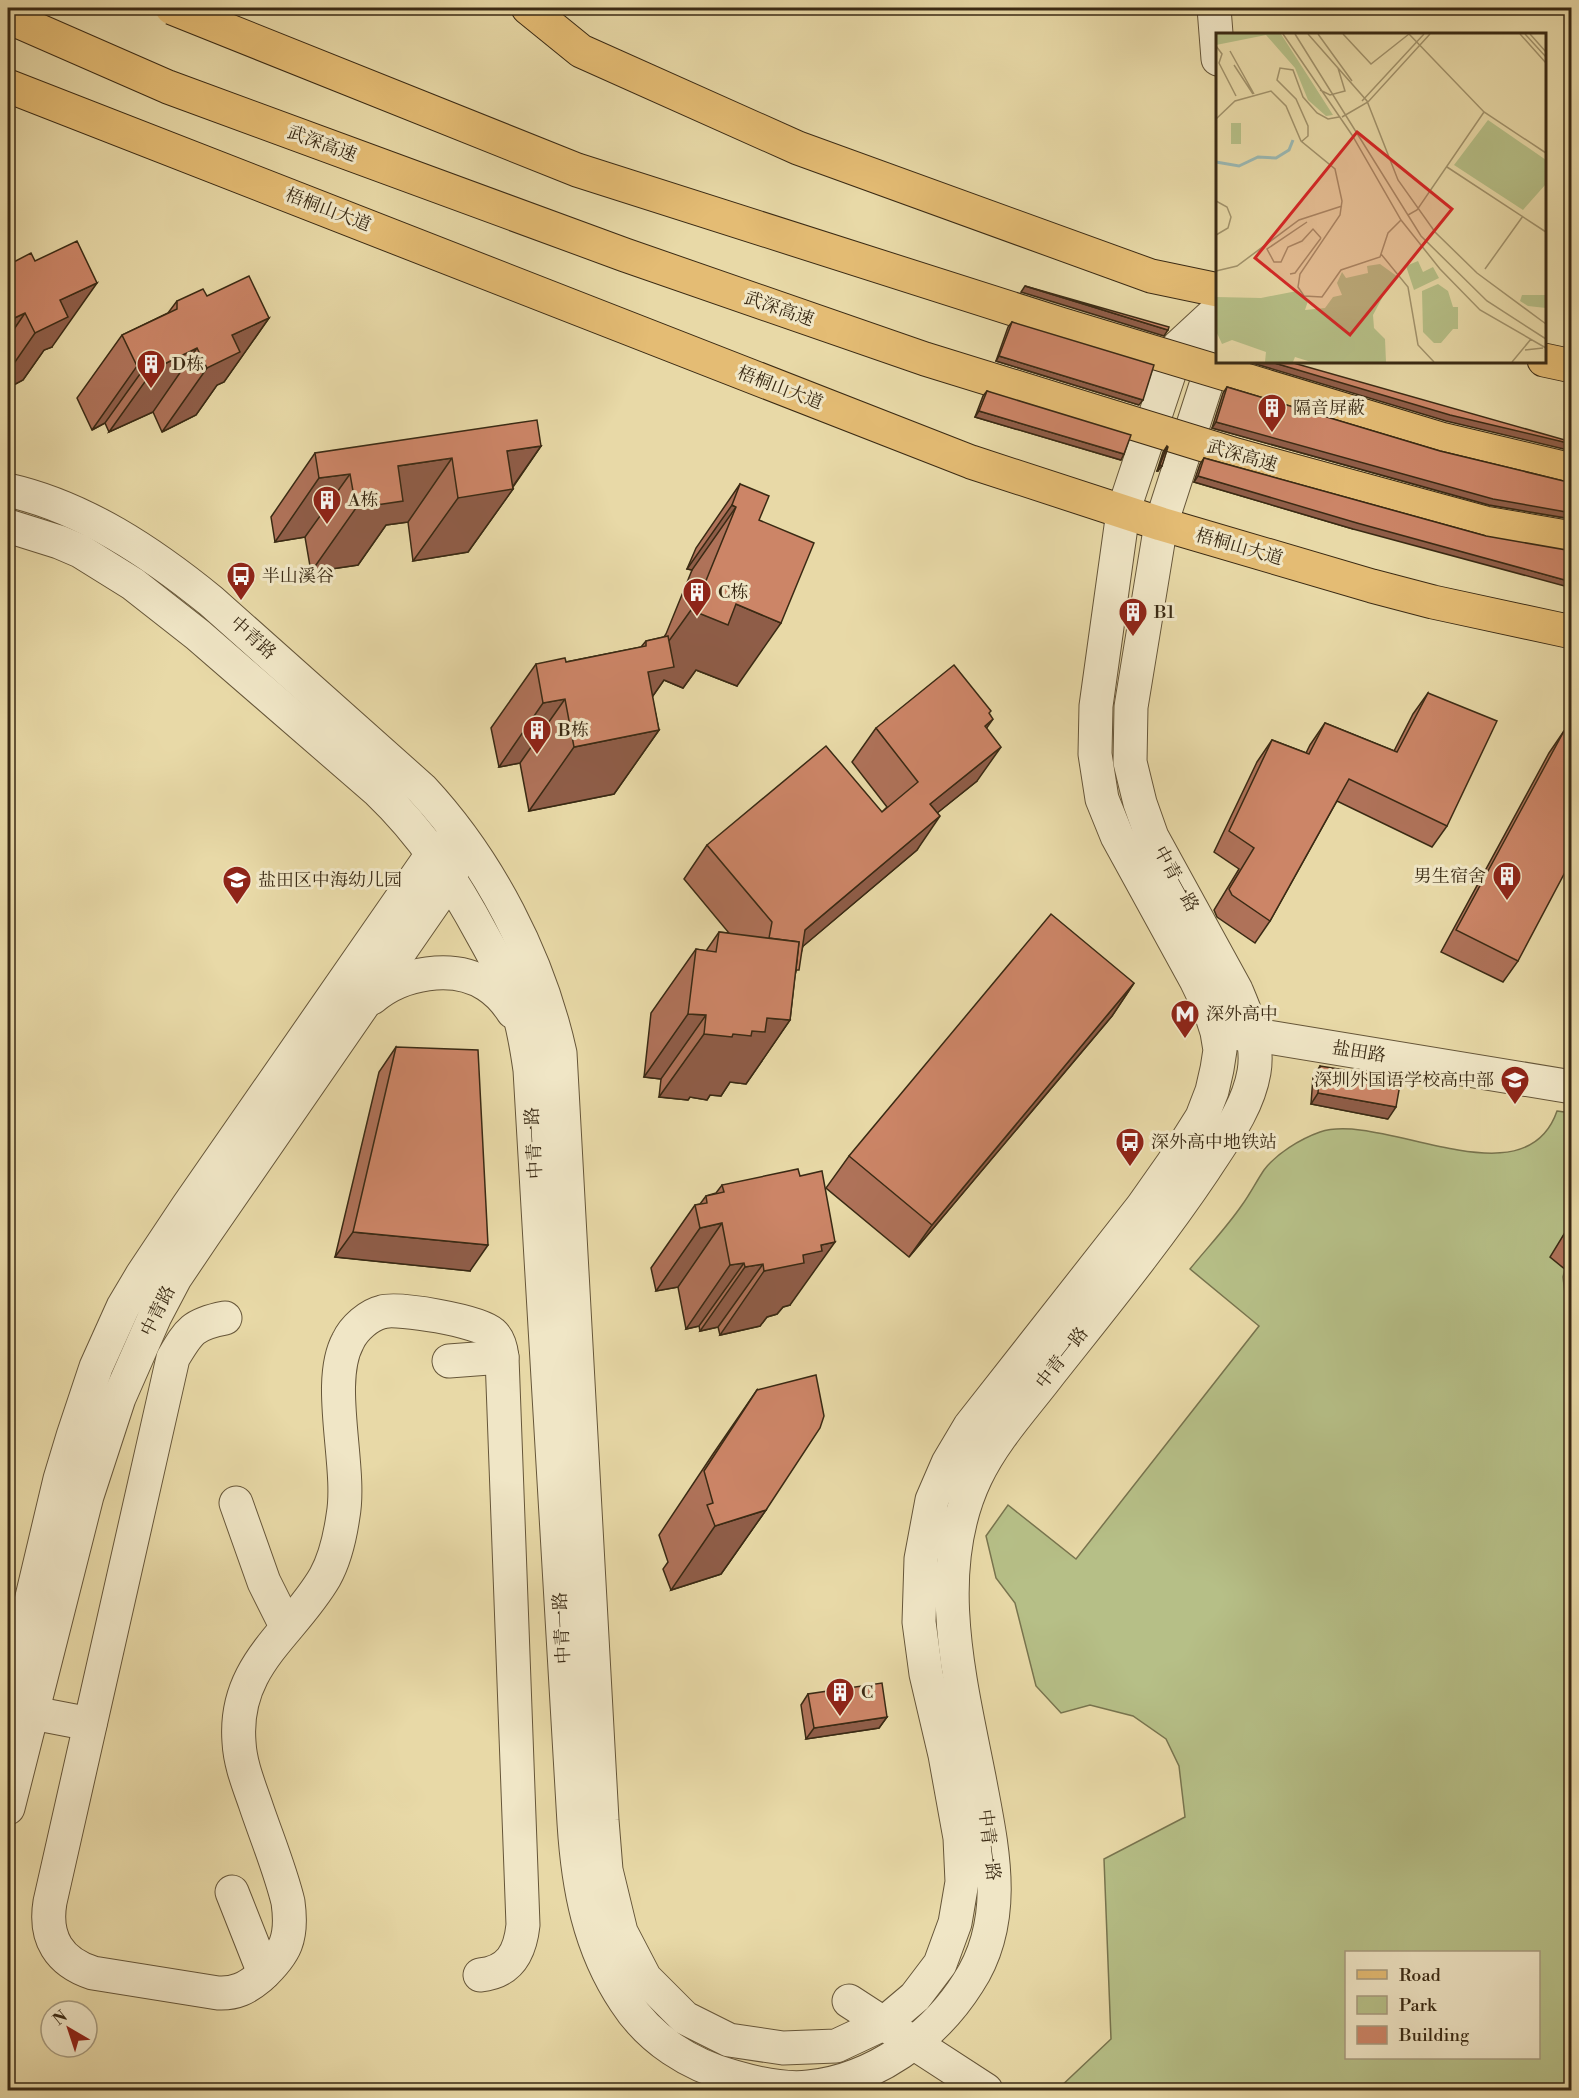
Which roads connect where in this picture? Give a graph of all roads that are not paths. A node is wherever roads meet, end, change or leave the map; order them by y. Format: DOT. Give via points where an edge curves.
graph roads {
  1 [pos="172,8"];
  2 [pos="528,8"];
  3 [pos="1214,8"];
  4 [pos="8,17"];
  5 [pos="1216,34"];
  6 [pos="8,86"];
  7 [pos="1216,290"];
  8 [pos="1216,312"];
  9 [pos="1216,354"];
  10 [pos="1546,360"];
  11 [pos="1572,366"];
  12 [pos="1572,470"];
  13 [pos="8,490"];
  14 [pos="1123,512"];
  15 [pos="1161,524"];
  16 [pos="8,526"];
  17 [pos="1572,538"];
  18 [pos="1572,632"];
  19 [pos="461,837"];
  20 [pos="441,866"];
  21 [pos="360,1011"];
  22 [pos="1217,1032"];
  23 [pos="1253,1035"];
  24 [pos="525,1038"];
  25 [pos="1572,1087"];
  26 [pos="225,1318"];
  27 [pos="502,1357"];
  28 [pos="449,1361"];
  29 [pos="236,1503"];
  30 [pos="575,1597"];
  31 [pos="511,1605"];
  32 [pos="286,1626"];
  33 [pos="16,1706"];
  34 [pos="90,1724"];
  35 [pos="8,1808"];
  36 [pos="232,1892"];
  37 [pos="264,1973"];
  38 [pos="480,1975"];
  39 [pos="849,2001"];
  40 [pos="883,2024"];
  41 [pos="914,2043"];
  42 [pos="986,2091"];
  1 -- 12 [label="main road, bridge" via="577,170 1060,324 1441,439"];
  2 -- 7 [label="main road" via="581,51 798,148 1151,276"];
  3 -- 5 [label="street"];
  4 -- 17 [label="main road, 武深高速, bridge" via="168,87 625,255 925,359 1236,455 1485,523"];
  6 -- 14 [label="main road, 梧桐山大道" via="971,462"];
  8 -- 14 [label="street, 中青一路" via="1178,346"];
  9 -- 15 [label="street, 中青一路"];
  10 -- 11 [label="main road"];
  13 -- 19 [label="street, 中青路" via="101,526 178,574 395,764 443,812"];
  14 -- 15 [label="main road, 梧桐山大道"];
  14 -- 22 [label="street, 中青一路" via="1096,706 1095,754 1102,799 1117,836 1196,980"];
  15 -- 18 [label="main road, 梧桐山大道" via="1433,602"];
  15 -- 23 [label="street, 中青一路" via="1131,707 1130,762 1152,837 1236,990"];
  16 -- 20 [label="street, 中青路" via="80,551 141,590 378,791 408,821"];
  19 -- 20 [label="street, 中青路"];
  19 -- 30 [label="street, 中青一路" via="508,913 534,966 560,1053"];
  20 -- 21 [label="street, 中青路"];
  20 -- 24 [label="street, 中青一路" via="505,977"];
  20 -- 33 [label="street, 中青路" via="188,1206 123,1307 96,1367 64,1468"];
  21 -- 24 [label="street" via="380,991 398,982 431,974 457,974 496,991 513,1012"];
  21 -- 33 [label="street, 中青路" via="175,1278 135,1356"];
  22 -- 23 [label="street, 盐田路"];
  22 -- 40 [label="street, 中青一路" via="1217,1069 1202,1117 1142,1207 970,1426 932,1500 921,1559 919,1622 960,1838 962,1882 955,1923 940,1964 915,1997"];
  23 -- 25 [label="street, 盐田路"];
  23 -- 41 [label="street, 中青一路" via="1254,1070 1232,1128 1160,1233 1001,1436 977,1474 960,1517 952,1562 957,1666 995,1868 994,1910 987,1948 969,1983 944,2015"];
  24 -- 30 [label="street, 中青一路"];
  26 -- 34 [label="street" via="205,1322 192,1330 173,1358"];
  27 -- 28 [label="street"];
  27 -- 31 [label="street"];
  27 -- 32 [label="street" via="494,1334 468,1322 392,1310 377,1313 355,1331 339,1369 345,1495 342,1528 325,1577"];
  29 -- 32 [label="street" via="264,1582"];
  30 -- 31 [label="street"];
  30 -- 40 [label="street, 中青一路" via="606,1870 621,1932 645,1978 685,2018 729,2040 783,2048 836,2046"];
  30 -- 41 [label="street, 中青一路" via="578,1875 596,1946 627,2004 653,2034 682,2056 711,2070 765,2085 807,2087 842,2081"];
  31 -- 38 [label="street" via="522,1937 512,1959 493,1974"];
  32 -- 37 [label="street" via="254,1672 243,1700 238,1729 243,1770 284,1888 290,1917 289,1936 282,1953"];
  33 -- 34 [label="street"];
  33 -- 35 [label="street, 中青路"];
  34 -- 37 [label="street" via="47,1916 57,1947 73,1965 93,1974 218,1993 238,1992"];
  36 -- 37 [label="street"];
  39 -- 40 [label="street"];
  40 -- 41 [label="street"];
  41 -- 42 [label="street"];
}
